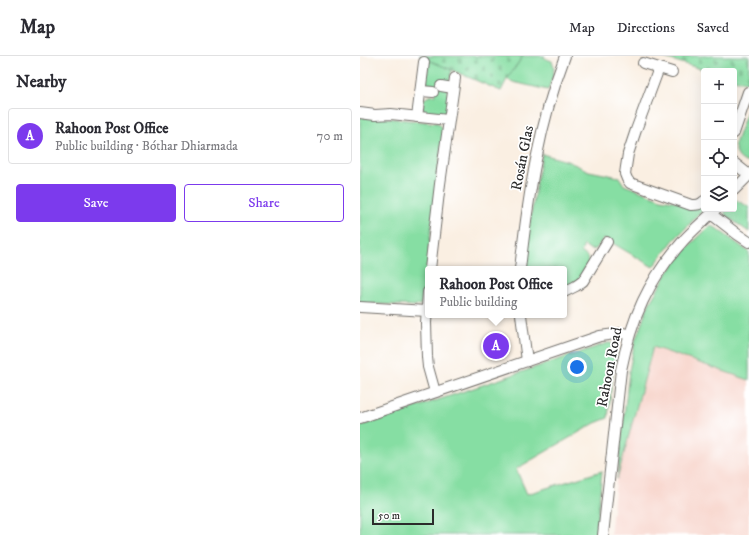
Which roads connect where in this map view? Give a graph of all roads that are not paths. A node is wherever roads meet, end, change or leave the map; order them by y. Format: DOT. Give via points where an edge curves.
graph roads {
  1 [pos="565,56"];
  2 [pos="424,62"];
  3 [pos="643,63"];
  4 [pos="659,68"];
  5 [pos="672,72"];
  6 [pos="421,91"];
  7 [pos="748,92"];
  8 [pos="360,113"];
  9 [pos="418,118"];
  10 [pos="448,120"];
  11 [pos="737,124"];
  12 [pos="737,165"];
  13 [pos="749,175"];
  14 [pos="737,187"];
  15 [pos="701,204"];
  16 [pos="712,212"];
  17 [pos="714,212"];
  18 [pos="607,242"];
  19 [pos="749,242"];
  20 [pos="430,266"];
  21 [pos="520,266"];
  22 [pos="567,290"];
  23 [pos="360,307"];
  24 [pos="425,311"];
  25 [pos="427,318"];
  26 [pos="520,318"];
  27 [pos="629,335"];
  28 [pos="527,361"];
  29 [pos="435,392"];
  30 [pos="360,418"];
  31 [pos="603,535"];
  1 -- 21 [label="street, Rosán Glas" via="543,126 526,216"];
  2 -- 6 [label="street"];
  3 -- 4 [label="street"];
  4 -- 5 [label="street"];
  4 -- 15 [label="street" via="634,136 626,177 630,183 691,205"];
  6 -- 9 [label="street"];
  6 -- 10 [label="street" via="454,83"];
  7 -- 11 [label="street"];
  8 -- 9 [label="street"];
  9 -- 10 [label="street"];
  10 -- 20 [label="street"];
  12 -- 13 [label="street"];
  13 -- 14 [label="street"];
  16 -- 27 [label="street, Rahoon Road" via="666,262 650,286"];
  17 -- 19 [label="street"];
  18 -- 22 [label="street" via="583,281"];
  23 -- 24 [label="street"];
  25 -- 29 [label="street" via="428,368"];
  26 -- 28 [label="street"];
  27 -- 28 [label="street" via="623,333 600,336"];
  27 -- 31 [label="street, Rahoon Road" via="621,370"];
  28 -- 29 [label="street"];
  29 -- 30 [label="street"];
}
